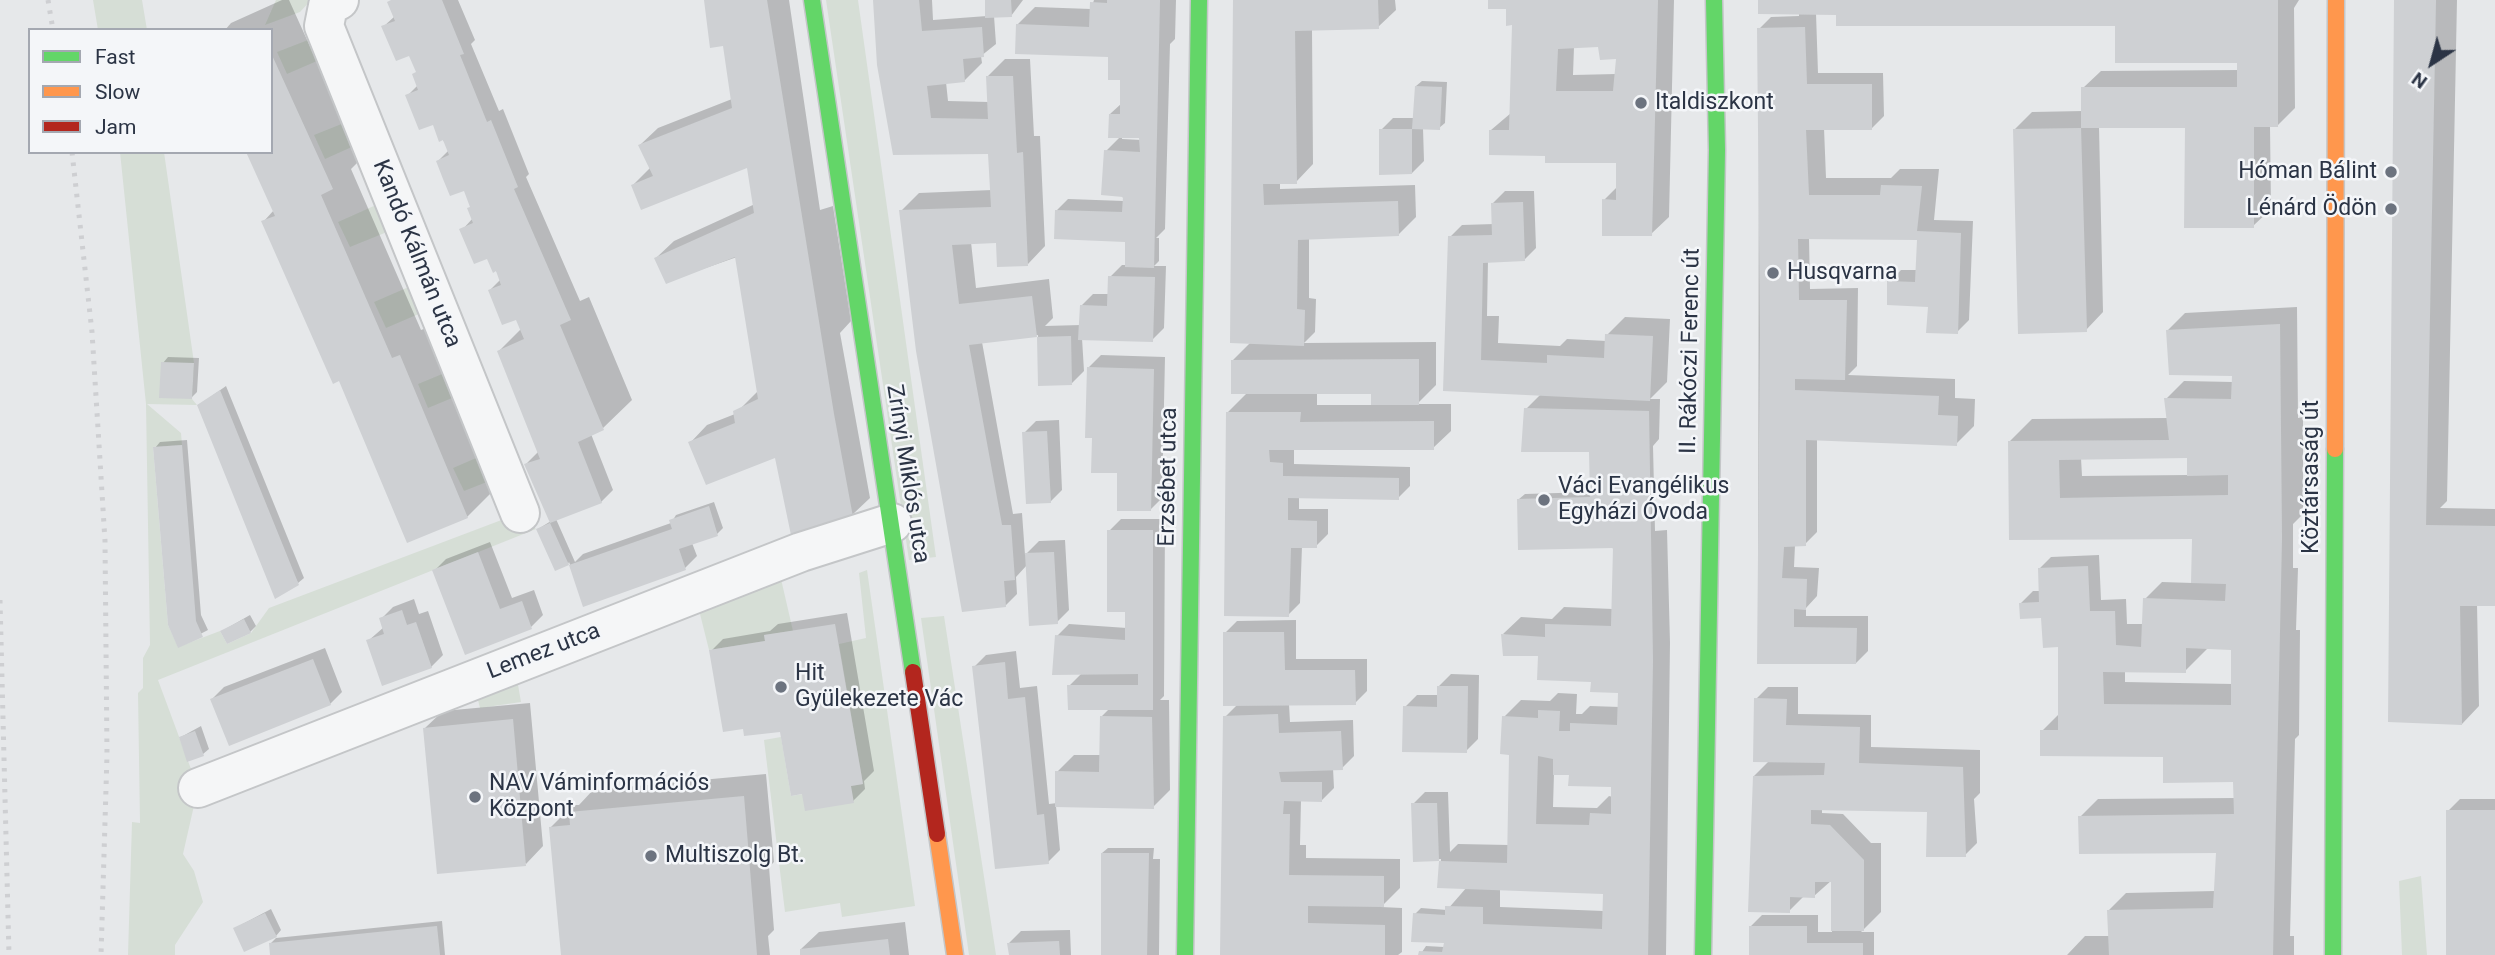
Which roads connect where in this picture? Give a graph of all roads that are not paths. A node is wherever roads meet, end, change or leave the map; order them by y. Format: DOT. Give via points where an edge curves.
graph roads {
  1 [pos="339,0"];
  2 [pos="812,0"];
  3 [pos="1199,0"];
  4 [pos="1714,0"];
  5 [pos="2336,0"];
  6 [pos="520,513"];
  7 [pos="892,523"];
  8 [pos="198,788"];
  9 [pos="955,955"];
  10 [pos="1185,955"];
  11 [pos="1703,955"];
  12 [pos="2333,955"];
  1 -- 6 [label="street, Kandó Kálmán utca" via="328,6 324,26"];
  2 -- 7 [label="street, Zrínyi Miklós utca"];
  3 -- 10 [label="street, Erzsébet utca"];
  4 -- 11 [label="street, II. Rákóczi Ferenc út" via="1717,150"];
  5 -- 12 [label="street, Köztársaság út"];
  7 -- 8 [label="street, Lemez utca" via="801,552"];
  7 -- 9 [label="street, Zrínyi Miklós utca"];
}
